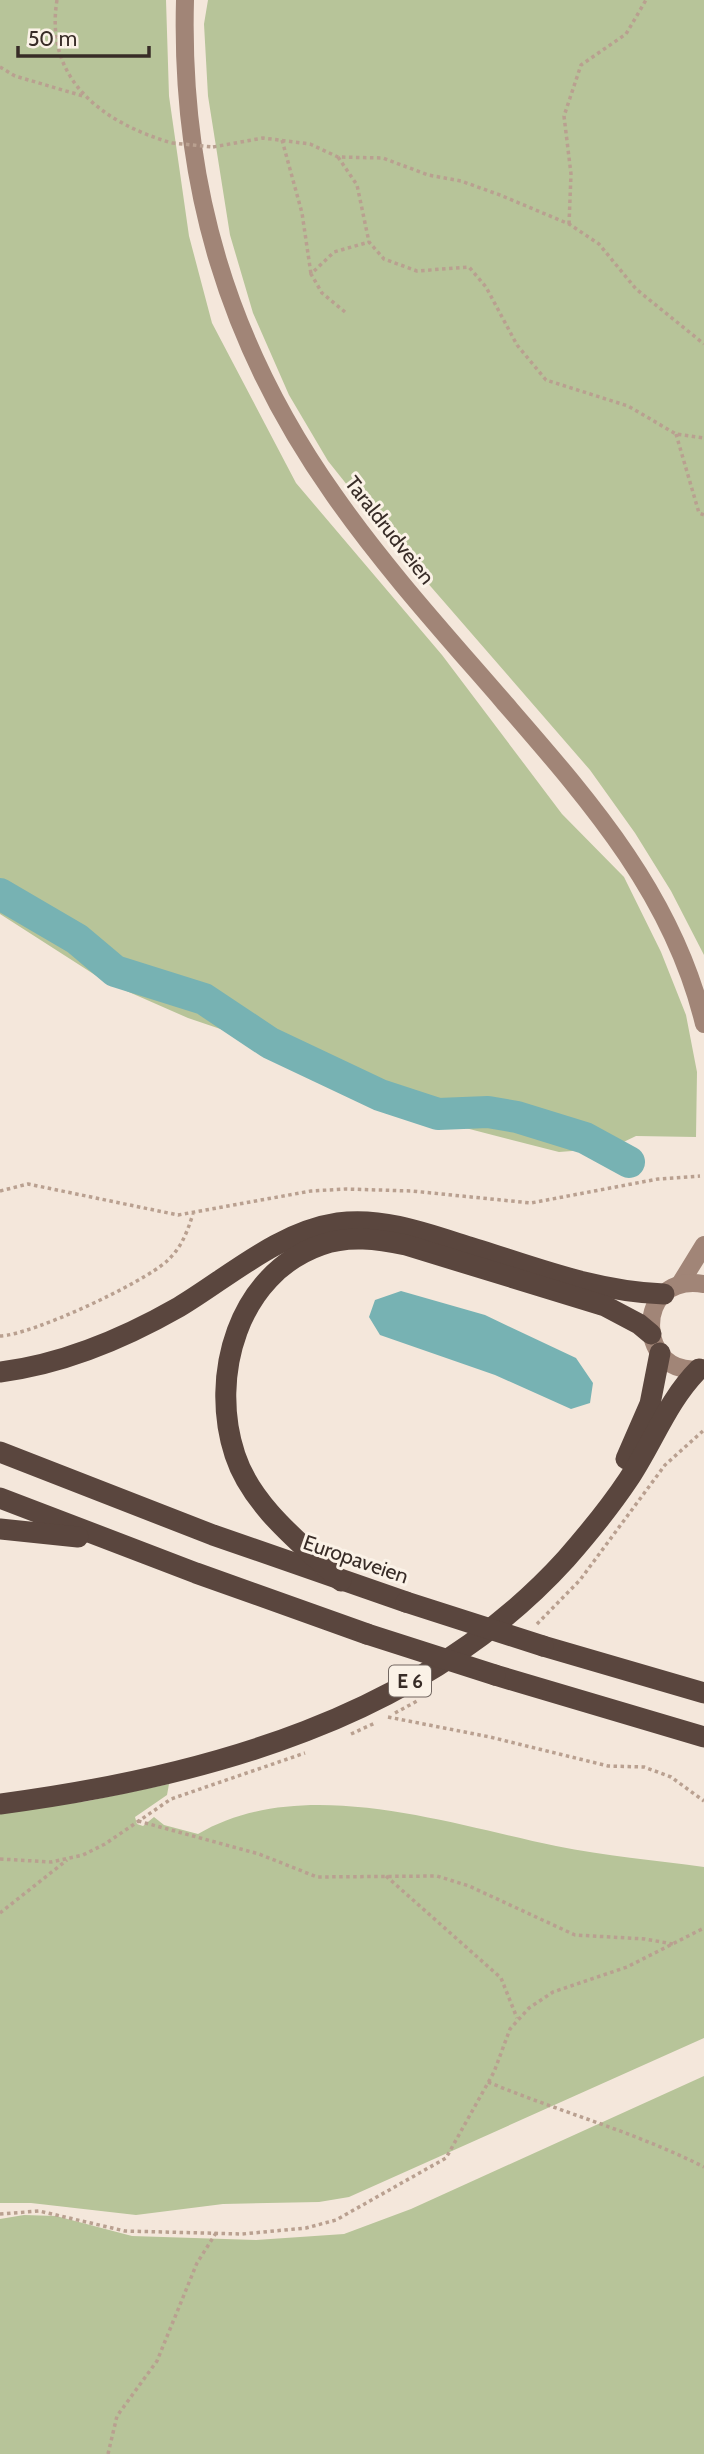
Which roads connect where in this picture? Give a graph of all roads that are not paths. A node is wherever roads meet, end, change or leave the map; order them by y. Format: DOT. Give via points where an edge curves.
graph roads {
  1 [pos="185,0"];
  2 [pos="704,1024"];
  3 [pos="704,1245"];
  4 [pos="704,1284"];
  5 [pos="672,1289"];
  6 [pos="655,1344"];
  7 [pos="701,1368"];
  8 [pos="0,1372"];
  9 [pos="0,1452"];
  10 [pos="0,1498"];
  11 [pos="0,1529"];
  12 [pos="107,1540"];
  13 [pos="341,1581"];
  14 [pos="704,1693"];
  15 [pos="704,1737"];
  16 [pos="0,1795"];
  17 [pos="0,1804"];
  1 -- 2 [label="main road, Taraldrudveien" via="187,83 200,188 221,278 254,361 298,441 353,522 619,840 667,922"];
  3 -- 5 [label="main road"];
  4 -- 5 [label="main road"];
  5 -- 6 [label="main road" via="652,1313"];
  5 -- 8 [label="highway" via="609,1290 409,1229 340,1223 317,1227 276,1245 179,1306 107,1344 43,1365"];
  6 -- 7 [label="main road" via="677,1366"];
  6 -- 13 [label="highway" via="639,1324 605,1306 406,1244 340,1240 284,1264 255,1295 236,1332 225,1378 229,1431 235,1457 261,1501"];
  6 -- 16 [label="highway, E 6" via="650,1404 620,1471 563,1543 475,1627 351,1701 246,1744 103,1781"];
  7 -- 17 [label="highway, E 6" via="667,1409 627,1481 565,1559 469,1644 401,1687 318,1727 218,1762 78,1794"];
  9 -- 13 [label="highway, Europaveien"];
  10 -- 12 [label="highway, E 6"];
  11 -- 12 [label="highway, E 6"];
  12 -- 15 [label="highway, E 6, bridge" via="368,1634"];
  13 -- 14 [label="highway, Europaveien, bridge"];
}
